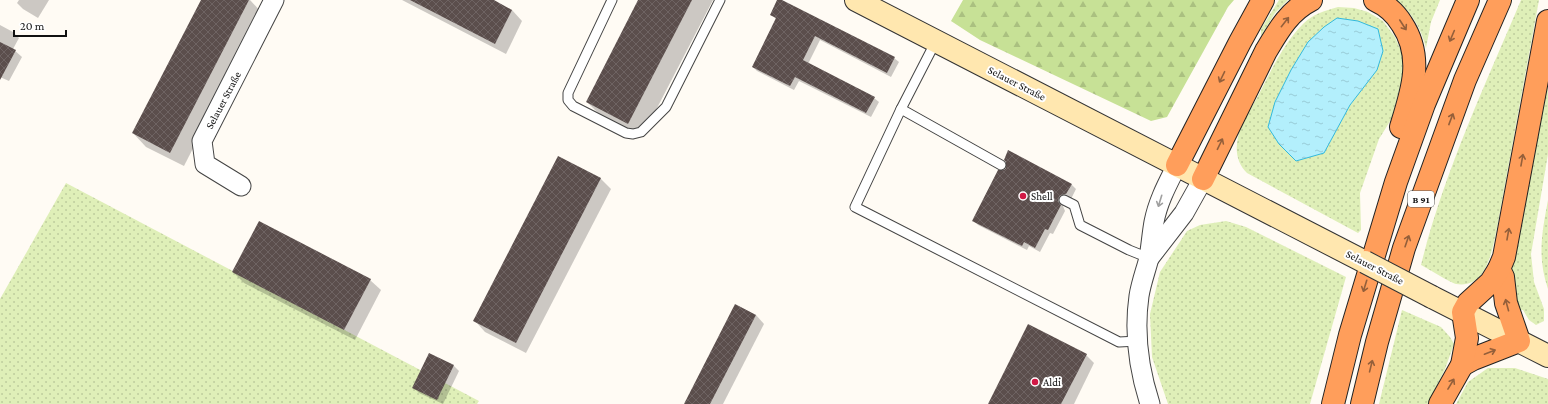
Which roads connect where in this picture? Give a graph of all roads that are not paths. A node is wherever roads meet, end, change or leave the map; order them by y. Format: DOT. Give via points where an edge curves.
graph roads {
  1 [pos="274,0"];
  2 [pos="612,0"];
  3 [pos="720,0"];
  4 [pos="856,0"];
  5 [pos="1263,0"];
  6 [pos="1311,0"];
  7 [pos="1375,0"];
  8 [pos="1468,0"];
  9 [pos="1500,0"];
  10 [pos="1548,21"];
  11 [pos="936,41"];
  12 [pos="901,109"];
  13 [pos="1001,165"];
  14 [pos="1177,166"];
  15 [pos="1203,179"];
  16 [pos="1396,182"];
  17 [pos="241,186"];
  18 [pos="1064,200"];
  19 [pos="1149,258"];
  20 [pos="1499,269"];
  21 [pos="1463,312"];
  22 [pos="1138,341"];
  23 [pos="1519,341"];
  24 [pos="1548,356"];
  25 [pos="1462,365"];
  26 [pos="1150,404"];
  27 [pos="1333,404"];
  28 [pos="1362,404"];
  29 [pos="1440,404"];
  1 -- 17 [label="street, Selauer Straße" via="202,141 205,164"];
  2 -- 3 [label="lane" via="568,93 568,100 573,106 626,133 633,134 641,132 666,107"];
  4 -- 11 [label="main road, Selauer Straße"];
  5 -- 14 [label="highway, one-way"];
  15 -- 6 [label="highway, one-way" via="1277,32 1294,11"];
  7 -- 16 [label="highway, one-way" via="1399,19 1407,31 1415,57 1413,90 1394,153"];
  8 -- 16 [label="highway, B 91, one-way" via="1430,90"];
  28 -- 9 [label="highway, B 91, one-way" via="1404,248 1465,80"];
  20 -- 10 [label="highway, one-way" via="1506,245"];
  11 -- 12 [label="lane"];
  11 -- 14 [label="main road, Selauer Straße"];
  12 -- 13 [label="lane"];
  12 -- 22 [label="lane" via="855,208 1119,342"];
  14 -- 15 [label="main road, Selauer Straße"];
  14 -- 19 [label="street, one-way" via="1163,192 1154,221"];
  15 -- 19 [label="street" via="1184,213"];
  15 -- 21 [label="main road, Selauer Straße, bridge"];
  16 -- 27 [label="highway, B 91, one-way" via="1350,335"];
  18 -- 19 [label="lane" via="1074,206 1080,225"];
  19 -- 22 [label="street" via="1139,296"];
  20 -- 21 [label="highway" via="1491,282 1468,303"];
  23 -- 20 [label="highway, one-way" via="1506,303 1503,277"];
  21 -- 23 [label="main road, Selauer Straße"];
  21 -- 25 [label="highway" via="1467,338"];
  22 -- 26 [label="street"];
  23 -- 24 [label="main road, Selauer Straße"];
  25 -- 23 [label="highway, one-way"];
  29 -- 25 [label="highway, one-way"];
}
